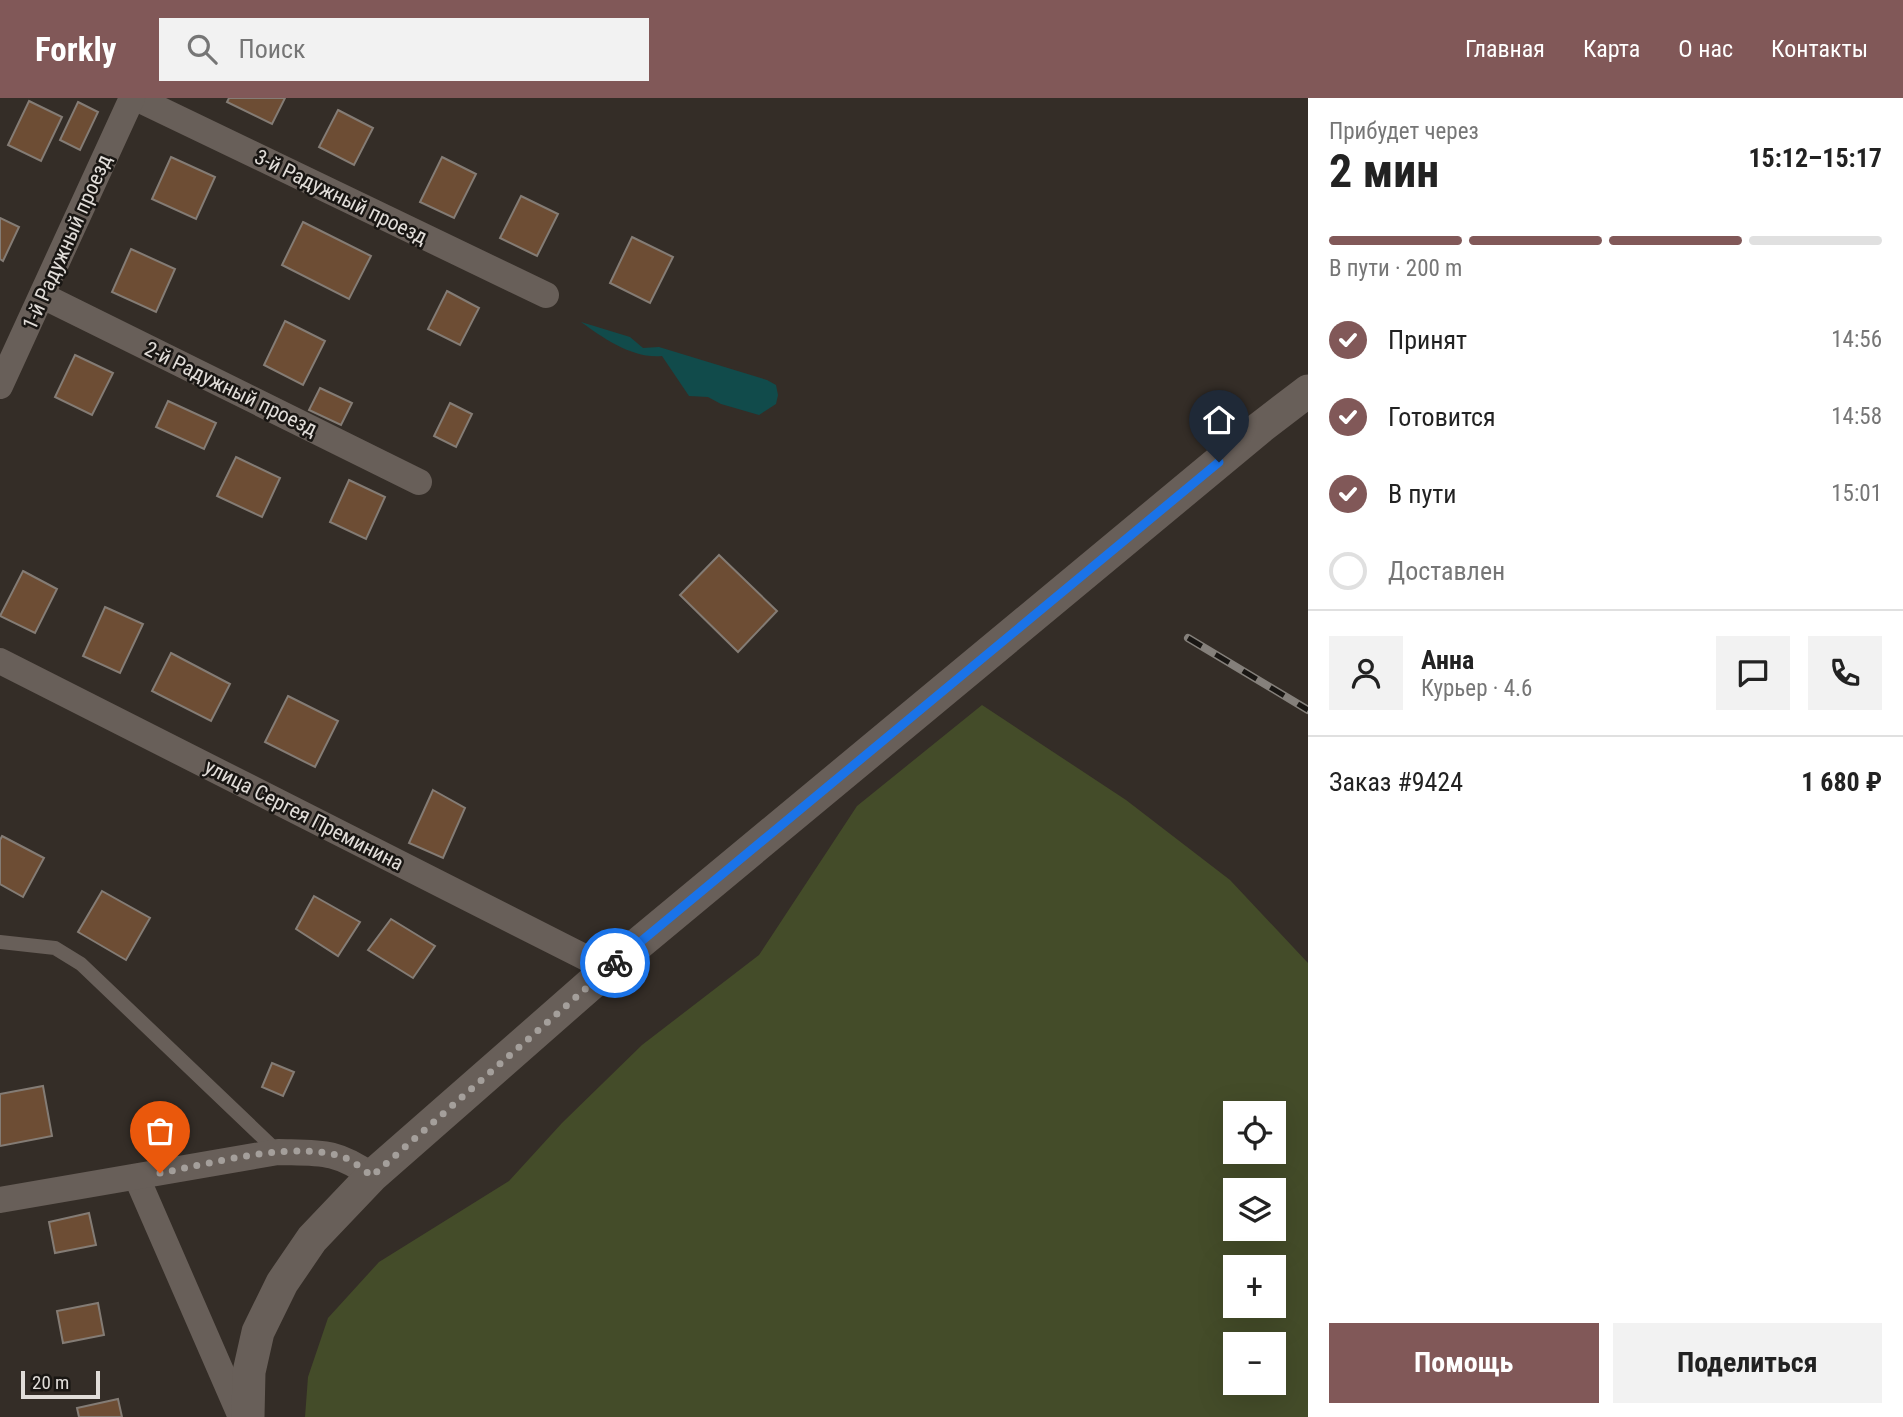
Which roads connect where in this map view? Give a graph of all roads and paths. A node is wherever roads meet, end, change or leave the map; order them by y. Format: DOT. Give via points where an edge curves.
graph roads {
  1 [pos="134,98"];
  2 [pos="547,295"];
  3 [pos="43,296"];
  4 [pos="0,386"];
  5 [pos="1308,391"];
  6 [pos="419,482"];
  7 [pos="0,661"];
  8 [pos="0,942"];
  9 [pos="608,969"];
  10 [pos="278,1152"];
  11 [pos="372,1176"];
  12 [pos="137,1178"];
  13 [pos="0,1200"];
  14 [pos="241,1417"];
  15 [pos="248,1417"];
  1 -- 2 [label="street, 3-й Радужный проезд"];
  1 -- 3 [label="street, 1-й Радужный проезд"];
  3 -- 4 [label="street, 1-й Радужный проезд"];
  3 -- 6 [label="street, 2-й Радужный проезд"];
  5 -- 9 [label="street"];
  7 -- 9 [label="street, улица Сергея Преминина"];
  8 -- 10 [label="lane" via="55,948 81,964"];
  9 -- 11 [label="street"];
  10 -- 11 [label="street" via="349,1159"];
  10 -- 12 [label="street"];
  11 -- 15 [label="street" via="312,1239 282,1283 258,1332 249,1372"];
  12 -- 13 [label="street"];
  12 -- 14 [label="street"];
}
